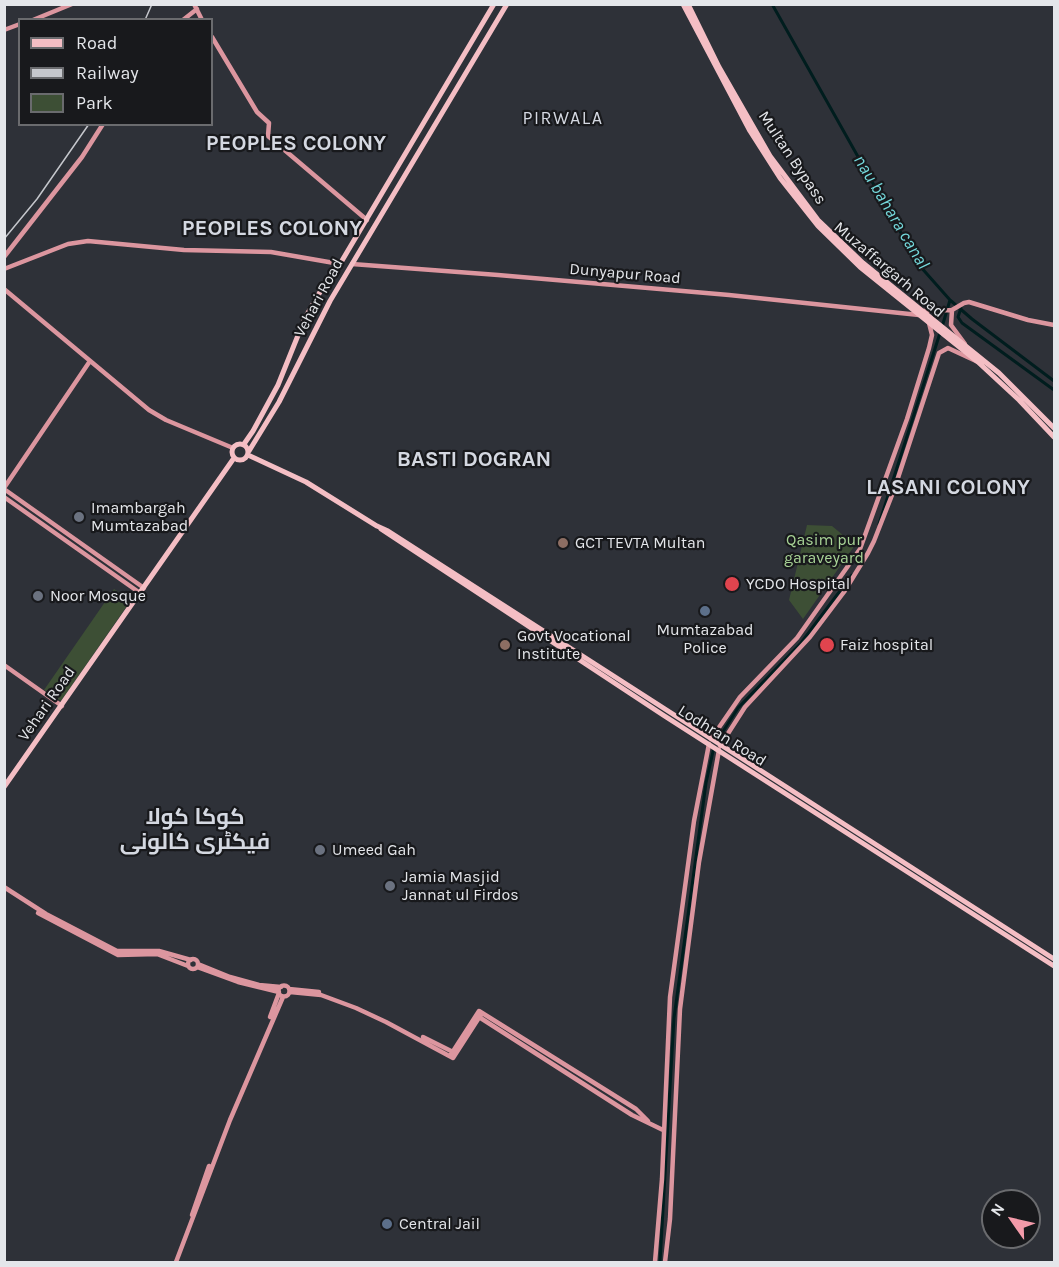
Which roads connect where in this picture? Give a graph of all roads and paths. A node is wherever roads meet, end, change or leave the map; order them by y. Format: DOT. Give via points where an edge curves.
graph roads {
  1 [pos="72,4"];
  2 [pos="494,4"];
  3 [pos="507,4"];
  4 [pos="683,4"];
  5 [pos="687,4"];
  6 [pos="38,18"];
  7 [pos="213,39"];
  8 [pos="102,126"];
  9 [pos="367,220"];
  10 [pos="4,257"];
  11 [pos="340,264"];
  12 [pos="352,264"];
  13 [pos="861,265"];
  14 [pos="4,269"];
  15 [pos="4,289"];
  16 [pos="900,299"];
  17 [pos="949,310"];
  18 [pos="895,311"];
  19 [pos="921,313"];
  20 [pos="933,323"];
  21 [pos="1054,325"];
  22 [pos="946,332"];
  23 [pos="966,345"];
  24 [pos="90,361"];
  25 [pos="978,362"];
  26 [pos="1031,408"];
  27 [pos="1054,428"];
  28 [pos="1054,436"];
  29 [pos="244,444"];
  30 [pos="233,448"];
  31 [pos="249,453"];
  32 [pos="234,458"];
  33 [pos="4,489"];
  34 [pos="4,497"];
  35 [pos="142,590"];
  36 [pos="4,665"];
  37 [pos="62,706"];
  38 [pos="711,742"];
  39 [pos="719,748"];
  40 [pos="4,787"];
  41 [pos="4,889"];
  42 [pos="1054,959"];
  43 [pos="191,960"];
  44 [pos="188,966"];
  45 [pos="197,966"];
  46 [pos="1054,966"];
  47 [pos="290,990"];
  48 [pos="280,992"];
  49 [pos="663,1130"];
  50 [pos="176,1263"];
  51 [pos="655,1263"];
  52 [pos="665,1263"];
  1 -- 6 [label="street"];
  2 -- 9 [label="main road, Vehari Road"];
  3 -- 12 [label="main road, Vehari Road"];
  4 -- 13 [label="main road, Muzaffargarh Road" via="732,101 780,178 827,237"];
  5 -- 13 [label="main road, Multan Bypass" via="770,156 818,220"];
  7 -- 9 [label="street" via="257,112 269,123 268,136"];
  8 -- 10 [label="street"];
  9 -- 11 [label="main road, Vehari Road"];
  11 -- 14 [label="street" via="271,252 184,250 88,241 68,244"];
  11 -- 29 [label="main road, Vehari Road" via="306,318 278,385"];
  12 -- 18 [label="street, Dunyapur Road"];
  12 -- 31 [label="main road, Vehari Road"];
  13 -- 16 [label="main road, Muzaffargarh Road"];
  13 -- 19 [label="main road, Multan Bypass"];
  15 -- 24 [label="street"];
  16 -- 18 [label="street"];
  16 -- 19 [label="main road, Muzaffargarh Road"];
  17 -- 19 [label="street, Dunyapur Road"];
  17 -- 21 [label="street" via="969,302"];
  17 -- 23 [label="street" via="951,325"];
  18 -- 19 [label="street, Dunyapur Road"];
  19 -- 20 [label="main road, Multan Bypass"];
  20 -- 22 [label="main road, Multan Bypass"];
  20 -- 38 [label="street" via="907,419 860,549 797,638 740,697"];
  22 -- 23 [label="main road, Muzaffargarh Road"];
  22 -- 25 [label="main road, Muzaffargarh Road"];
  23 -- 26 [label="main road, Muzaffargarh Road"];
  24 -- 30 [label="street" via="149,410"];
  24 -- 33 [label="street"];
  25 -- 26 [label="main road, Muzaffargarh Road"];
  25 -- 39 [label="street" via="948,348 939,353 874,542 844,592 810,637 745,707"];
  26 -- 27 [label="main road, Muzaffargarh Road"];
  26 -- 28 [label="main road, Muzaffargarh Road"];
  29 -- 30 [label="main road"];
  29 -- 31 [label="main road"];
  30 -- 32 [label="main road"];
  31 -- 32 [label="main road" via="242,460"];
  31 -- 38 [label="main road, Lodhran Road" via="387,531"];
  32 -- 35 [label="main road, Vehari Road"];
  33 -- 35 [label="street"];
  34 -- 35 [label="street"];
  35 -- 37 [label="main road, Vehari Road"];
  36 -- 37 [label="street"];
  37 -- 40 [label="main road, Vehari Road"];
  38 -- 39 [label="main road, Lodhran Road"];
  38 -- 49 [label="street" via="694,821 670,997"];
  39 -- 42 [label="main road, Lodhran Road"];
  39 -- 46 [label="main road, Lodhran Road"];
  39 -- 52 [label="street" via="699,862 681,1009"];
  41 -- 43 [label="street" via="117,951 159,951"];
  41 -- 44 [label="street" via="44,917 118,956 157,954"];
  43 -- 44 [label="street"];
  43 -- 45 [label="street"];
  44 -- 45 [label="street"];
  45 -- 48 [label="street" via="238,982"];
  47 -- 48 [label="street" via="288,995"];
  47 -- 48 [label="street" via="286,986"];
  47 -- 49 [label="street" via="321,995 356,1008 453,1055 479,1015 632,1115"];
  48 -- 50 [label="street" via="192,1211"];
  49 -- 51 [label="street"];
}
